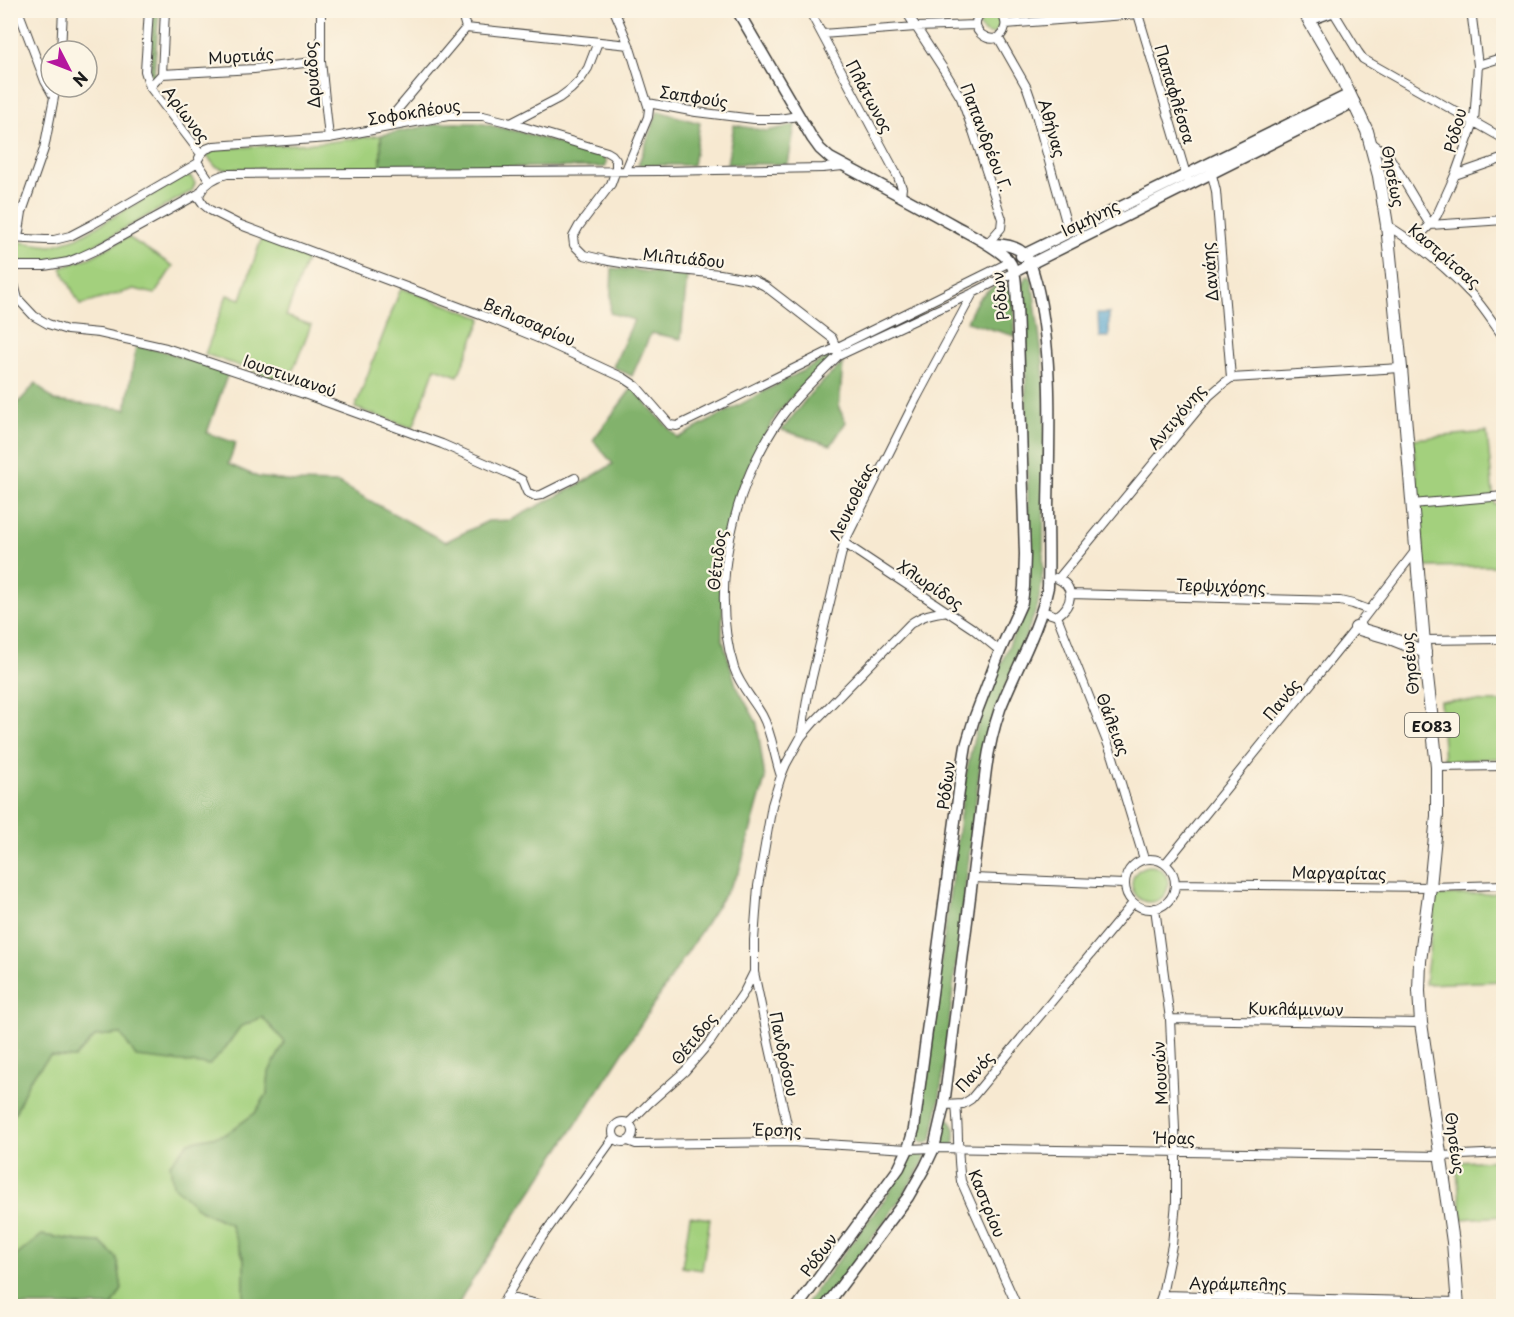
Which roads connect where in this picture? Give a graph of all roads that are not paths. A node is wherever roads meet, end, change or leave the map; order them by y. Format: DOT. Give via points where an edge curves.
graph roads {
  1 [pos="18,10"];
  2 [pos="63,10"];
  3 [pos="149,10"];
  4 [pos="165,10"];
  5 [pos="321,10"];
  6 [pos="461,10"];
  7 [pos="614,10"];
  8 [pos="737,10"];
  9 [pos="809,10"];
  10 [pos="905,10"];
  11 [pos="997,10"];
  12 [pos="1471,10"];
  13 [pos="984,11"];
  14 [pos="1335,11"];
  15 [pos="1139,12"];
  16 [pos="1306,13"];
  17 [pos="1006,24"];
  18 [pos="976,26"];
  19 [pos="916,27"];
  20 [pos="466,28"];
  21 [pos="822,34"];
  22 [pos="998,37"];
  23 [pos="62,39"];
  24 [pos="598,42"];
  25 [pos="629,45"];
  26 [pos="1503,57"];
  27 [pos="321,61"];
  28 [pos="39,65"];
  29 [pos="1478,65"];
  30 [pos="162,74"];
  31 [pos="150,87"];
  32 [pos="1352,98"];
  33 [pos="54,99"];
  34 [pos="648,103"];
  35 [pos="798,116"];
  36 [pos="1474,122"];
  37 [pos="511,123"];
  38 [pos="382,128"];
  39 [pos="329,138"];
  40 [pos="1503,138"];
  41 [pos="1372,143"];
  42 [pos="201,154"];
  43 [pos="1503,158"];
  44 [pos="198,163"];
  45 [pos="845,166"];
  46 [pos="1210,168"];
  47 [pos="616,170"];
  48 [pos="626,170"];
  49 [pos="1455,175"];
  50 [pos="1187,180"];
  51 [pos="210,181"];
  52 [pos="200,193"];
  53 [pos="901,195"];
  54 [pos="1503,220"];
  55 [pos="1387,225"];
  56 [pos="1430,225"];
  57 [pos="1069,233"];
  58 [pos="14,238"];
  59 [pos="1413,242"];
  60 [pos="987,244"];
  61 [pos="1028,259"];
  62 [pos="12,266"];
  63 [pos="1012,267"];
  64 [pos="973,293"];
  65 [pos="1503,338"];
  66 [pos="836,347"];
  67 [pos="838,356"];
  68 [pos="1401,368"];
  69 [pos="1231,378"];
  70 [pos="575,478"];
  71 [pos="1503,496"];
  72 [pos="1412,504"];
  73 [pos="844,543"];
  74 [pos="1416,550"];
  75 [pos="1053,578"];
  76 [pos="1070,594"];
  77 [pos="1369,610"];
  78 [pos="948,611"];
  79 [pos="1042,611"];
  80 [pos="1057,616"];
  81 [pos="1356,628"];
  82 [pos="1503,639"];
  83 [pos="1424,646"];
  84 [pos="1000,651"];
  85 [pos="801,737"];
  86 [pos="1503,766"];
  87 [pos="1437,767"];
  88 [pos="781,776"];
  89 [pos="1144,859"];
  90 [pos="1165,864"];
  91 [pos="972,878"];
  92 [pos="1124,884"];
  93 [pos="1175,884"];
  94 [pos="1503,885"];
  95 [pos="1430,887"];
  96 [pos="1133,903"];
  97 [pos="1155,908"];
  98 [pos="754,972"];
  99 [pos="1170,1019"];
  100 [pos="1421,1023"];
  101 [pos="944,1105"];
  102 [pos="956,1105"];
  103 [pos="628,1124"];
  104 [pos="614,1137"];
  105 [pos="630,1137"];
  106 [pos="791,1142"];
  107 [pos="934,1148"];
  108 [pos="959,1148"];
  109 [pos="908,1149"];
  110 [pos="1176,1151"];
  111 [pos="1503,1153"];
  112 [pos="1441,1155"];
  113 [pos="1162,1295"];
  114 [pos="506,1297"];
  115 [pos="1458,1304"];
  116 [pos="501,1306"];
  117 [pos="507,1306"];
  118 [pos="546,1306"];
  119 [pos="798,1306"];
  120 [pos="826,1306"];
  121 [pos="1017,1306"];
  122 [pos="1158,1306"];
  1 -- 28 [label="street"];
  2 -- 23 [label="street"];
  3 -- 31 [label="street, Αρίωνος" via="145,72"];
  4 -- 30 [label="street"];
  5 -- 27 [label="street, Δρυάδος"];
  6 -- 20 [label="street"];
  7 -- 25 [label="street, Σαπφούς"];
  8 -- 35 [label="street"];
  9 -- 21 [label="street, Πλάτωνος"];
  10 -- 19 [label="street, Παπανδρέου Γ."];
  11 -- 17 [label="street"];
  12 -- 29 [label="street, Ρόδου"];
  13 -- 18 [label="street" via="977,17"];
  14 -- 16 [label="street"];
  14 -- 36 [label="street" via="1363,59"];
  15 -- 17 [label="street"];
  15 -- 50 [label="street, Παπαφλέσσα"];
  16 -- 32 [label="main road, ΕΟ83"];
  17 -- 22 [label="street"];
  18 -- 19 [label="street"];
  18 -- 22 [label="street" via="984,37"];
  19 -- 21 [label="street"];
  19 -- 60 [label="street, Παπανδρέου Γ." via="961,98 997,200 1002,225"];
  20 -- 24 [label="street"];
  20 -- 38 [label="street"];
  21 -- 53 [label="street, Πλάτωνος" via="898,177 903,188"];
  22 -- 57 [label="street, Αθήνας" via="1027,88"];
  24 -- 25 [label="street"];
  24 -- 37 [label="street" via="588,68 571,89"];
  25 -- 34 [label="street, Σαπφούς"];
  26 -- 29 [label="street"];
  27 -- 30 [label="street, Μυρτιάς"];
  27 -- 39 [label="street, Δρυάδος"];
  29 -- 36 [label="street, Ρόδου"];
  30 -- 31 [label="street"];
  31 -- 42 [label="street, Αρίωνος"];
  32 -- 41 [label="main road, Θησέως / ΕΟ83"];
  32 -- 46 [label="street, Ισμήνης"];
  33 -- 58 [label="street" via="44,149"];
  34 -- 35 [label="street, Σαπφούς" via="754,119"];
  34 -- 48 [label="street" via="648,117"];
  35 -- 45 [label="street" via="820,149"];
  36 -- 40 [label="street"];
  36 -- 49 [label="street, Ρόδου"];
  37 -- 38 [label="street, Σοφοκλέους" via="483,116 455,116"];
  37 -- 47 [label="street, Σοφοκλέους" via="606,152 616,160"];
  38 -- 39 [label="street, Σοφοκλέους"];
  39 -- 42 [label="street, Σοφοκλέους" via="225,144"];
  41 -- 55 [label="main road, Θησέως / ΕΟ83"];
  41 -- 56 [label="street" via="1389,156"];
  42 -- 44 [label="street, Αρίωνος"];
  43 -- 49 [label="street"];
  44 -- 51 [label="street"];
  44 -- 58 [label="street" via="70,236 54,240"];
  45 -- 48 [label="street"];
  45 -- 53 [label="street"];
  46 -- 50 [label="street, Ισμήνης"];
  46 -- 69 [label="street, Δανάης" via="1216,191"];
  47 -- 48 [label="street"];
  47 -- 51 [label="street" via="227,174"];
  47 -- 66 [label="street, Μιλτιάδου" via="611,184 575,233 574,245 584,255 753,280 822,329"];
  49 -- 56 [label="street, Ρόδου"];
  50 -- 57 [label="street, Ισμήνης"];
  50 -- 61 [label="street, Ισμήνης"];
  51 -- 52 [label="street"];
  52 -- 62 [label="street" via="78,258 51,265"];
  52 -- 66 [label="street, Βελισσαρίου" via="207,208 238,224 494,320 624,378 673,427"];
  53 -- 60 [label="street"];
  54 -- 56 [label="street"];
  55 -- 59 [label="street, Καστρίτσας"];
  55 -- 68 [label="main road, Θησέως / ΕΟ83"];
  56 -- 59 [label="street, Ρόδου"];
  57 -- 61 [label="street, Ισμήνης"];
  59 -- 65 [label="street, Καστρίτσας" via="1471,293"];
  60 -- 61 [label="street, Ρόδων" via="1006,244"];
  60 -- 63 [label="street, Ρόδων"];
  61 -- 63 [label="street, Ισμήνης"];
  61 -- 75 [label="street" via="1041,310 1049,398"];
  62 -- 70 [label="street, Ιουστινιανού" via="18,299 48,324 166,348 304,394 442,444 510,474 522,480 527,492 535,496"];
  63 -- 64 [label="street, Ισμήνης"];
  63 -- 66 [label="street, Ισμήνης"];
  63 -- 84 [label="street, Ρόδων" via="1017,304 1024,587 1022,602"];
  64 -- 67 [label="street, Ισμήνης"];
  64 -- 73 [label="street, Λευκοθέας"];
  66 -- 67 [label="street, Μιλτιάδου"];
  67 -- 88 [label="street, Θέτιδος" via="794,401 760,450 739,502 731,536 726,633 737,677 763,716"];
  68 -- 69 [label="street"];
  68 -- 72 [label="main road, Θησέως / ΕΟ83"];
  69 -- 75 [label="street, Αντιγόνης" via="1209,396"];
  71 -- 72 [label="street"];
  72 -- 74 [label="main road, Θησέως / ΕΟ83"];
  73 -- 78 [label="street, Χλωρίδος"];
  73 -- 85 [label="street, Λευκοθέας"];
  74 -- 77 [label="street, Πανός"];
  74 -- 83 [label="main road, Θησέως / ΕΟ83"];
  75 -- 76 [label="street" via="1067,585"];
  75 -- 79 [label="street"];
  76 -- 77 [label="street, Τερψιχόρης" via="1340,601"];
  76 -- 80 [label="street" via="1068,604"];
  77 -- 81 [label="street, Πανός"];
  78 -- 84 [label="street, Χλωρίδος"];
  78 -- 85 [label="street, Θέτιδος" via="923,616 910,624"];
  79 -- 80 [label="street"];
  79 -- 91 [label="street" via="991,739"];
  80 -- 89 [label="street, Θάλειας" via="1113,757"];
  81 -- 83 [label="main road"];
  81 -- 90 [label="street, Πανός"];
  82 -- 83 [label="street"];
  83 -- 87 [label="main road, Θησέως / ΕΟ83"];
  84 -- 109 [label="street, Ρόδων" via="966,746 914,1129"];
  85 -- 88 [label="street, Θέτιδος"];
  86 -- 87 [label="street"];
  87 -- 95 [label="main road, Θησέως / ΕΟ83"];
  88 -- 98 [label="street, Θέτιδος" via="758,886"];
  89 -- 90 [label="street"];
  89 -- 92 [label="street" via="1134,864"];
  90 -- 93 [label="street"];
  91 -- 92 [label="street"];
  91 -- 101 [label="street"];
  92 -- 96 [label="street"];
  93 -- 95 [label="street, Μαργαρίτας"];
  93 -- 97 [label="street" via="1165,904"];
  94 -- 95 [label="street, Μαργαρίτας"];
  95 -- 100 [label="main road, Θησέως / ΕΟ83" via="1420,961"];
  96 -- 97 [label="street"];
  96 -- 102 [label="street, Πανός" via="971,1099"];
  97 -- 99 [label="street, Μουσών"];
  98 -- 103 [label="street, Θέτιδος" via="710,1042"];
  98 -- 106 [label="street, Πανδρόσου"];
  99 -- 100 [label="street, Κυκλάμινων"];
  99 -- 110 [label="street, Μουσών"];
  100 -- 112 [label="main road, Θησέως / ΕΟ83"];
  101 -- 102 [label="street, Πανός"];
  101 -- 107 [label="street"];
  102 -- 108 [label="street, Καστρίου"];
  103 -- 104 [label="street" via="616,1126"];
  103 -- 105 [label="street"];
  104 -- 105 [label="street" via="622,1142"];
  104 -- 114 [label="street" via="542,1237"];
  105 -- 106 [label="street, Έρσης" via="636,1144"];
  106 -- 109 [label="street, Έρσης"];
  107 -- 108 [label="street, Ήρας"];
  107 -- 109 [label="street, Ήρας"];
  107 -- 120 [label="street" via="908,1197"];
  108 -- 110 [label="street, Ήρας"];
  108 -- 121 [label="street, Καστρίου" via="961,1181"];
  109 -- 119 [label="street, Ρόδων" via="900,1168"];
  110 -- 112 [label="street, Ήρας"];
  110 -- 113 [label="street, Μουσών" via="1173,1234"];
  111 -- 112 [label="street, Ήρας"];
  112 -- 115 [label="main road, Θησέως / ΕΟ83" via="1454,1242"];
  113 -- 115 [label="street, Αγράμπελης"];
  113 -- 122 [label="street, Μουσών"];
  114 -- 116 [label="street"];
  114 -- 117 [label="street"];
  114 -- 118 [label="street"];
}
